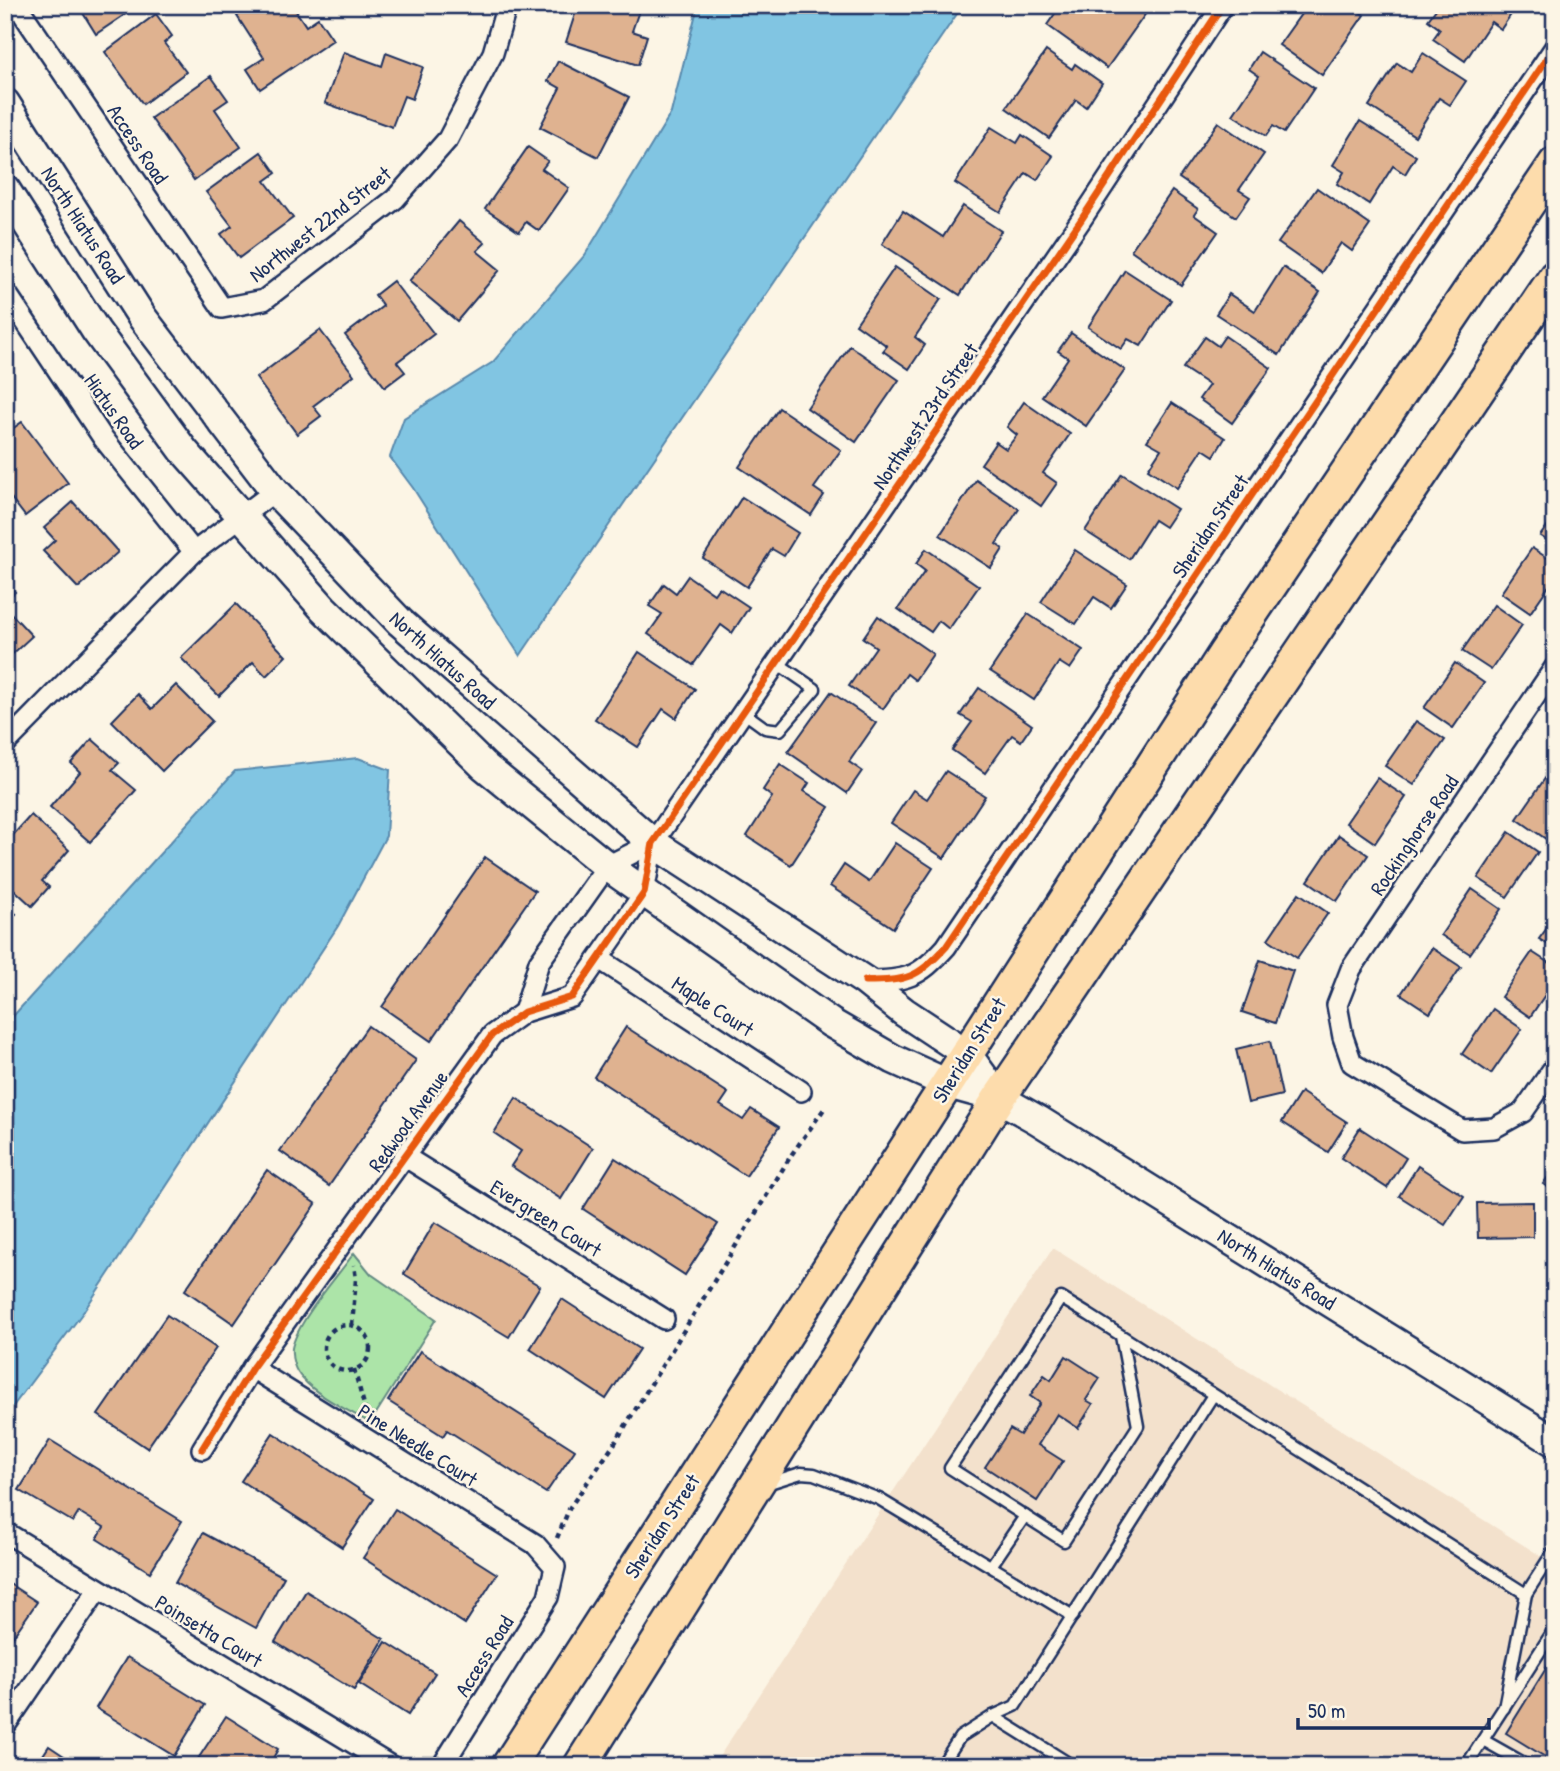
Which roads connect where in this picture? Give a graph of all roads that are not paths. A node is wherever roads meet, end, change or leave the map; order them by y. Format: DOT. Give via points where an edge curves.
graph roads {
  1 [pos="17,5"];
  2 [pos="507,5"];
  3 [pos="1223,5"];
  4 [pos="1555,47"];
  5 [pos="5,103"];
  6 [pos="1555,164"];
  7 [pos="5,188"];
  8 [pos="1555,277"];
  9 [pos="5,291"];
  10 [pos="222,307"];
  11 [pos="275,491"];
  12 [pos="241,517"];
  13 [pos="194,552"];
  14 [pos="777,663"];
  15 [pos="1555,667"];
  16 [pos="743,712"];
  17 [pos="5,744"];
  18 [pos="653,843"];
  19 [pos="607,866"];
  20 [pos="645,893"];
  21 [pos="601,960"];
  22 [pos="865,981"];
  23 [pos="524,1012"];
  24 [pos="966,1053"];
  25 [pos="1555,1066"];
  26 [pos="948,1084"];
  27 [pos="801,1091"];
  28 [pos="999,1098"];
  29 [pos="404,1156"];
  30 [pos="664,1319"];
  31 [pos="1121,1336"];
  32 [pos="252,1368"];
  33 [pos="1213,1395"];
  34 [pos="1555,1442"];
  35 [pos="202,1449"];
  36 [pos="755,1488"];
  37 [pos="1025,1516"];
  38 [pos="5,1532"];
  39 [pos="1555,1549"];
  40 [pos="991,1566"];
  41 [pos="555,1567"];
  42 [pos="97,1591"];
  43 [pos="1526,1594"];
  44 [pos="1073,1616"];
  45 [pos="1555,1628"];
  46 [pos="1504,1708"];
  47 [pos="993,1716"];
  48 [pos="5,1726"];
  49 [pos="1483,1740"];
  50 [pos="391,1766"];
  51 [pos="442,1766"];
  52 [pos="508,1766"];
  53 [pos="580,1766"];
  54 [pos="941,1766"];
  55 [pos="1073,1766"];
  56 [pos="1466,1766"];
  57 [pos="1529,1766"];
  1 -- 10 [label="street, Access Road"];
  2 -- 10 [label="street, Northwest 22nd Street" via="494,53 448,139 395,198 264,300"];
  3 -- 14 [label="street, Northwest 23rd Street"];
  4 -- 22 [label="street, Sheridan Street" via="946,947 929,966 904,981"];
  5 -- 11 [label="main road, North Hiatus Road" via="142,317"];
  6 -- 24 [label="main road, Sheridan Street" via="1225,653"];
  7 -- 12 [label="main road, North Hiatus Road" via="96,331 184,450"];
  8 -- 28 [label="main road"];
  9 -- 13 [label="street, Hiatus Road" via="103,438"];
  11 -- 12 [label="street"];
  11 -- 18 [label="main road, North Hiatus Road" via="400,622"];
  12 -- 13 [label="street"];
  12 -- 19 [label="main road, North Hiatus Road" via="323,608 484,766"];
  13 -- 17 [label="street"];
  14 -- 16 [label="street, Northwest 23rd Street"];
  14 -- 16 [label="lane" via="815,689 780,730 765,728"];
  15 -- 25 [label="street, Rockinghorse Road" via="1351,969 1337,1005 1352,1063 1462,1130 1494,1128 1523,1112"];
  16 -- 18 [label="street, Northwest 23rd Street"];
  18 -- 19 [label="street"];
  18 -- 20 [label="street, Redwood Avenue"];
  18 -- 22 [label="main road, North Hiatus Road"];
  19 -- 20 [label="main road, North Hiatus Road"];
  19 -- 23 [label="street" via="539,962"];
  20 -- 21 [label="street, Redwood Avenue"];
  20 -- 26 [label="main road, North Hiatus Road" via="831,1023"];
  21 -- 23 [label="street, Redwood Avenue" via="572,997"];
  21 -- 27 [label="street, Maple Court"];
  22 -- 24 [label="main road, North Hiatus Road"];
  23 -- 29 [label="street, Redwood Avenue" via="492,1035"];
  24 -- 26 [label="main road, Sheridan Street"];
  24 -- 28 [label="main road, North Hiatus Road"];
  26 -- 28 [label="main road, North Hiatus Road"];
  26 -- 52 [label="main road, Sheridan Street"];
  28 -- 34 [label="main road, North Hiatus Road"];
  28 -- 36 [label="main road"];
  29 -- 30 [label="street, Evergreen Court"];
  29 -- 32 [label="street, Redwood Avenue"];
  31 -- 33 [label="lane"];
  31 -- 37 [label="lane" via="1138,1426 1064,1541"];
  31 -- 37 [label="lane" via="1061,1298 950,1468"];
  32 -- 35 [label="street, Redwood Avenue"];
  32 -- 41 [label="street, Pine Needle Court" via="535,1544"];
  33 -- 43 [label="lane"];
  33 -- 44 [label="lane"];
  36 -- 40 [label="lane" via="801,1473 825,1478 879,1499"];
  36 -- 53 [label="main road"];
  37 -- 40 [label="lane"];
  38 -- 42 [label="street, Poinsetta Court"];
  39 -- 43 [label="lane"];
  40 -- 44 [label="lane"];
  41 -- 51 [label="street, Access Road" via="548,1597"];
  42 -- 48 [label="street"];
  42 -- 50 [label="street, Poinsetta Court"];
  43 -- 46 [label="lane"];
  44 -- 47 [label="lane" via="1015,1706"];
  45 -- 46 [label="lane"];
  46 -- 49 [label="lane"];
  47 -- 54 [label="lane" via="960,1737"];
  47 -- 55 [label="lane"];
  49 -- 56 [label="lane"];
  49 -- 57 [label="lane"];
}
